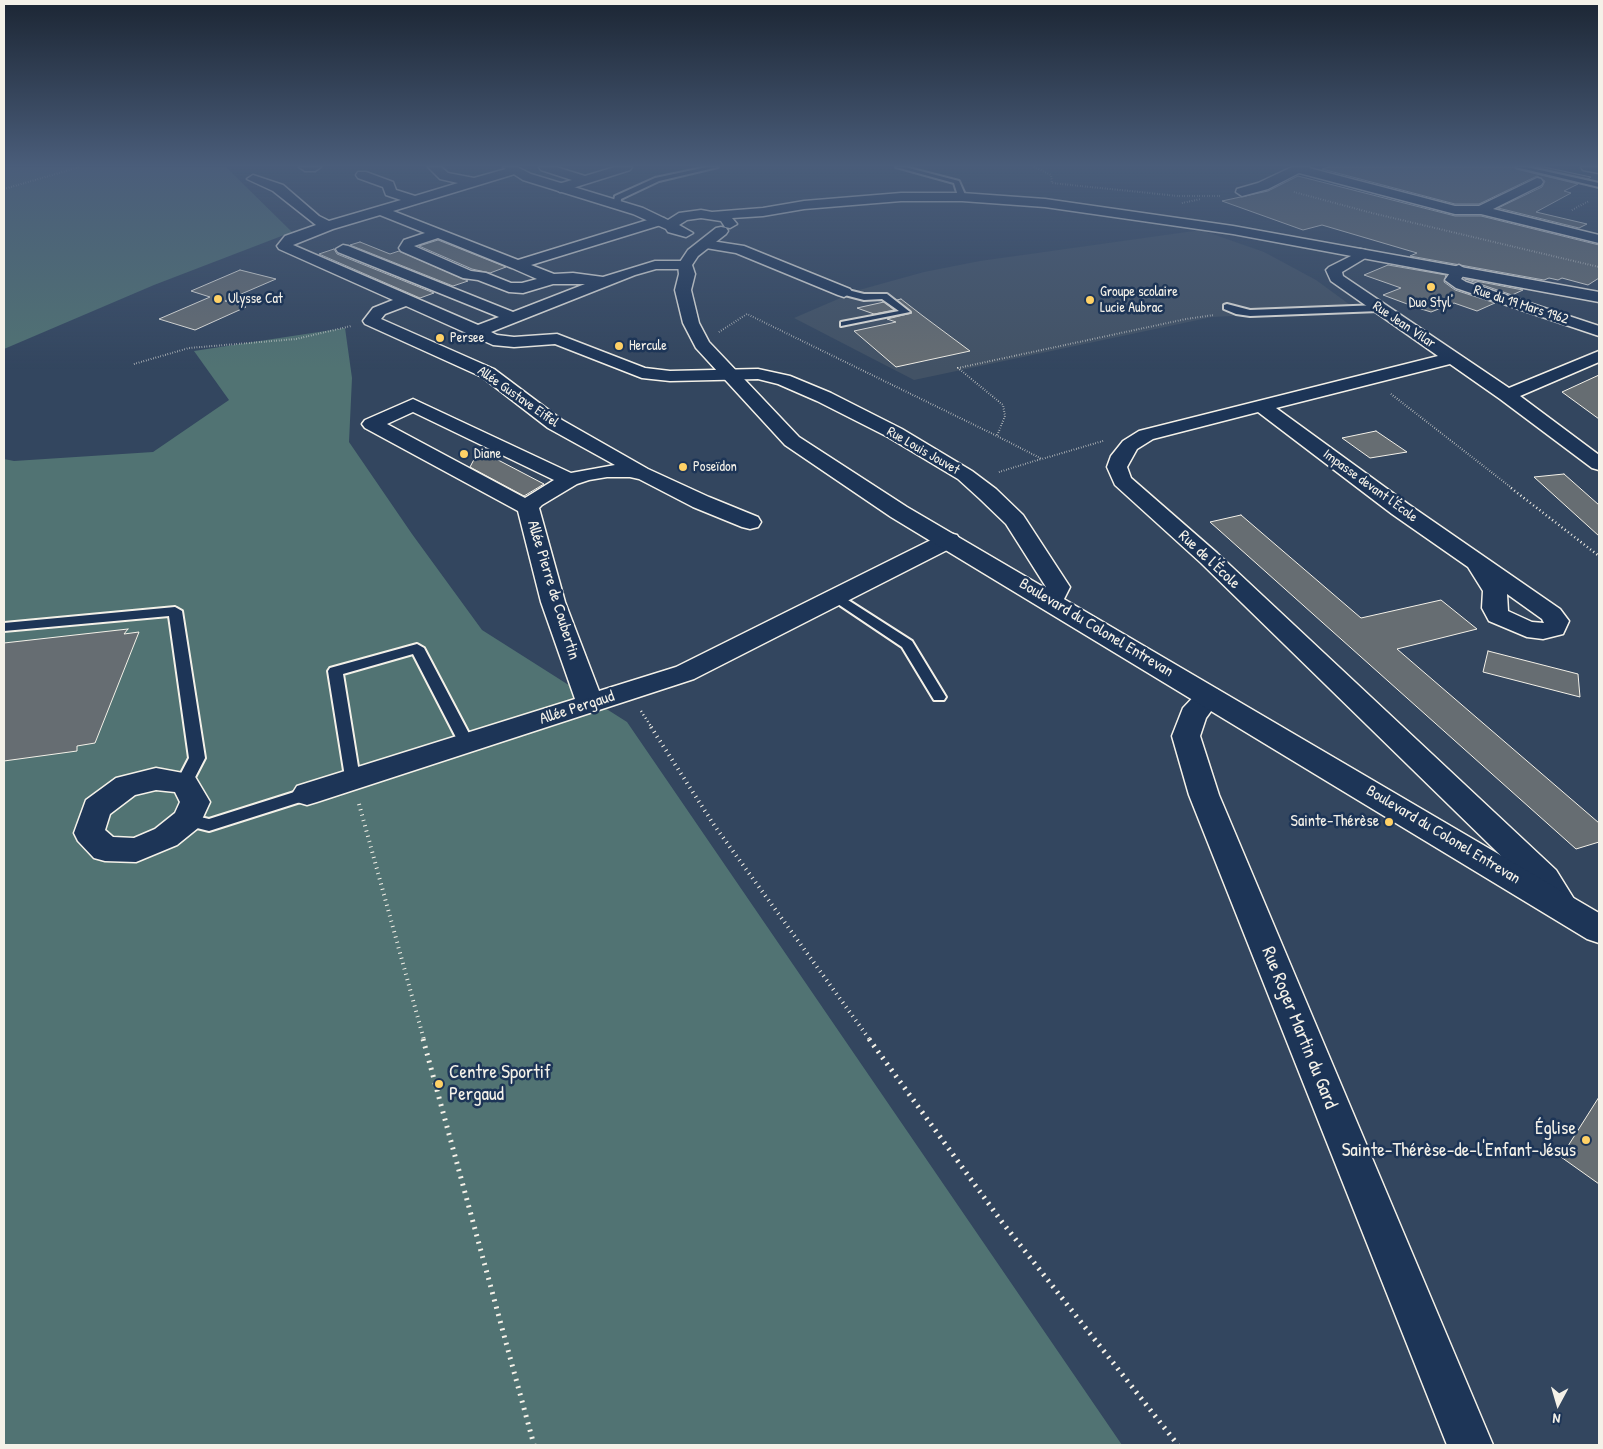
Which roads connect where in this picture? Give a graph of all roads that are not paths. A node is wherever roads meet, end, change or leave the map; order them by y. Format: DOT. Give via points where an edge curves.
graph roads {
  1 [pos="301,235"];
  2 [pos="435,235"];
  3 [pos="439,235"];
  4 [pos="615,235"];
  5 [pos="618,235"];
  6 [pos="624,235"];
  7 [pos="674,235"];
  8 [pos="680,235"];
  9 [pos="695,235"];
  10 [pos="702,235"];
  11 [pos="1253,235"];
  12 [pos="1581,235"];
  13 [pos="1599,239"];
  14 [pos="682,240"];
  15 [pos="634,242"];
  16 [pos="343,249"];
  17 [pos="1360,253"];
  18 [pos="517,265"];
  19 [pos="1459,270"];
  20 [pos="552,279"];
  21 [pos="604,282"];
  22 [pos="844,292"];
  23 [pos="1599,297"];
  24 [pos="406,300"];
  25 [pos="1227,306"];
  26 [pos="1379,308"];
  27 [pos="514,318"];
  28 [pos="844,324"];
  29 [pos="478,331"];
  30 [pos="1599,331"];
  31 [pos="514,342"];
  32 [pos="1599,356"];
  33 [pos="1451,358"];
  34 [pos="488,373"];
  35 [pos="731,375"];
  36 [pos="1507,395"];
  37 [pos="1261,406"];
  38 [pos="1599,464"];
  39 [pos="645,474"];
  40 [pos="570,480"];
  41 [pos="528,508"];
  42 [pos="750,522"];
  43 [pos="949,540"];
  44 [pos="1480,566"];
  45 [pos="837,597"];
  46 [pos="1051,602"];
  47 [pos="4,627"];
  48 [pos="1209,696"];
  49 [pos="939,697"];
  50 [pos="590,704"];
  51 [pos="466,743"];
  52 [pos="352,779"];
  53 [pos="184,782"];
  54 [pos="307,794"];
  55 [pos="187,820"];
  56 [pos="1557,904"];
  57 [pos="1599,929"];
  58 [pos="1470,1445"];
  1 -- 24 [label="street" via="290,238 284,246"];
  2 -- 20 [label="street" via="408,243 406,248 468,275 481,276 509,287 523,288"];
  3 -- 18 [label="street"];
  4 -- 18 [label="street"];
  5 -- 15 [label="street"];
  6 -- 14 [label="street"];
  7 -- 14 [label="street"];
  8 -- 14 [label="street"];
  9 -- 14 [label="street"];
  10 -- 14 [label="street"];
  11 -- 17 [label="street"];
  12 -- 13 [label="street"];
  14 -- 21 [label="street" via="656,265"];
  14 -- 22 [label="street" via="740,249"];
  14 -- 35 [label="street, Boulevard du Colonel Entrevan" via="687,274 683,290 691,323 702,344"];
  16 -- 27 [label="street"];
  17 -- 19 [label="street"];
  17 -- 26 [label="street, Rue Jean Vilar" via="1360,257 1334,270 1336,278"];
  18 -- 20 [label="street"];
  19 -- 23 [label="street"];
  19 -- 30 [label="street, Rue du 19 Mars 1962" via="1453,280 1460,285"];
  20 -- 21 [label="street"];
  21 -- 27 [label="street"];
  22 -- 28 [label="lane" via="864,297 884,296 906,312"];
  24 -- 29 [label="street"];
  24 -- 34 [label="street, Allée Gustave Eiffel" via="379,312 371,321"];
  25 -- 26 [label="lane" via="1240,312 1294,313"];
  26 -- 33 [label="street, Rue Jean Vilar"];
  27 -- 29 [label="street"];
  29 -- 31 [label="street" via="493,340"];
  31 -- 34 [label="street"];
  31 -- 35 [label="street" via="557,339 654,376"];
  32 -- 36 [label="street"];
  33 -- 36 [label="street, Rue Jean Vilar"];
  33 -- 37 [label="street, Rue de l'École"];
  34 -- 39 [label="street, Allée Gustave Eiffel" via="554,424"];
  35 -- 43 [label="street, Boulevard du Colonel Entrevan" via="792,442"];
  35 -- 46 [label="street, Rue Louis Jouvet" via="758,374 784,380 824,397 895,434 972,481 1015,520 1034,548 1058,587"];
  36 -- 38 [label="street, Rue Jean Vilar"];
  37 -- 44 [label="street, Impasse devant l'École"];
  37 -- 56 [label="street, Rue de l'École" via="1146,435 1130,445 1121,456 1117,467 1122,481 1209,558 1545,879 1558,899"];
  39 -- 40 [label="street, Allée Pierre de Coubertin" via="607,471"];
  39 -- 42 [label="street, Allée Pierre de Coubertin" via="700,502"];
  40 -- 41 [label="street, Allée Pierre de Coubertin" via="534,500"];
  40 -- 41 [label="street" via="413,405 372,424"];
  41 -- 50 [label="street, Allée Pierre de Coubertin" via="553,602"];
  43 -- 45 [label="street, Allée Pergaud"];
  43 -- 46 [label="street, Boulevard du Colonel Entrevan"];
  45 -- 49 [label="lane" via="907,644"];
  45 -- 50 [label="street, Allée Pergaud" via="685,673"];
  46 -- 48 [label="street, Boulevard du Colonel Entrevan"];
  47 -- 53 [label="lane" via="175,611 197,758"];
  48 -- 56 [label="street, Boulevard du Colonel Entrevan"];
  48 -- 58 [label="street, Rue Roger Martin du Gard" via="1193,715 1186,736 1204,795"];
  50 -- 51 [label="street, Allée Pergaud"];
  51 -- 52 [label="street, Allée Pergaud"];
  51 -- 52 [label="lane" via="417,648 335,671"];
  52 -- 54 [label="street, Allée Pergaud"];
  53 -- 55 [label="street" via="195,802"];
  53 -- 55 [label="street" via="156,779 126,786 97,808 89,833 105,849 136,850 166,837"];
  54 -- 55 [label="lane, Allée Pergaud" via="208,825"];
  56 -- 57 [label="street, Boulevard du Colonel Entrevan"];
}
